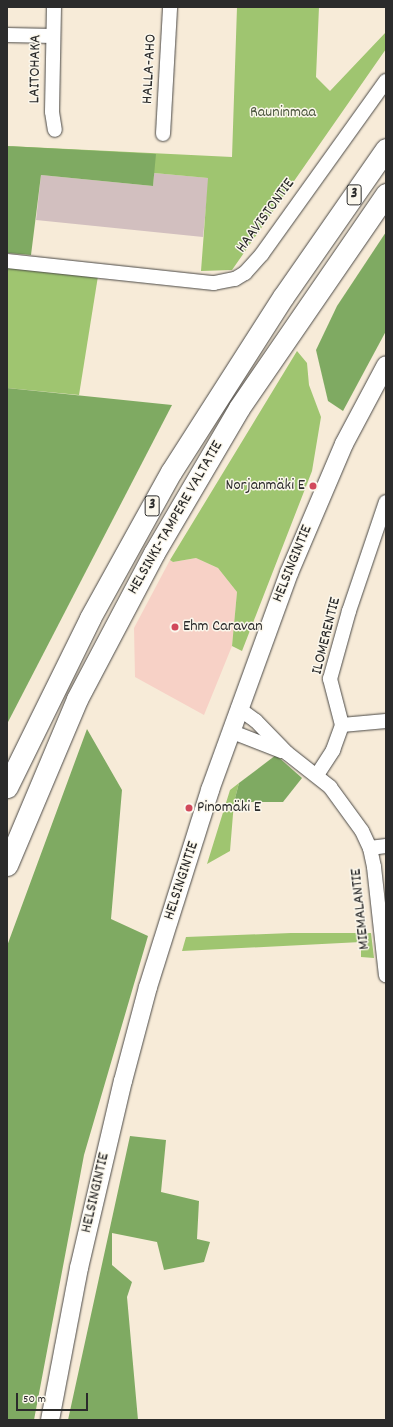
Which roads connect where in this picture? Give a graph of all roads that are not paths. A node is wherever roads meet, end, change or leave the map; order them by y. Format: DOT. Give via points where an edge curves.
graph roads {
  1 [pos="54,7"];
  2 [pos="170,7"];
  3 [pos="7,34"];
  4 [pos="53,36"];
  5 [pos="386,81"];
  6 [pos="55,130"];
  7 [pos="164,134"];
  8 [pos="386,149"];
  9 [pos="386,194"];
  10 [pos="7,261"];
  11 [pos="386,365"];
  12 [pos="386,502"];
  13 [pos="238,708"];
  14 [pos="386,721"];
  15 [pos="342,725"];
  16 [pos="230,731"];
  17 [pos="287,753"];
  18 [pos="317,775"];
  19 [pos="7,788"];
  20 [pos="386,846"];
  21 [pos="370,848"];
  22 [pos="7,865"];
  23 [pos="386,975"];
  24 [pos="50,1420"];
  1 -- 4 [label="street, LAITOHAKA"];
  2 -- 7 [label="street, HALLA-AHO"];
  3 -- 4 [label="street"];
  4 -- 6 [label="street, LAITOHAKA" via="52,112"];
  5 -- 10 [label="street, HAAVISTONTIE" via="262,254 245,273 235,279 214,282"];
  8 -- 19 [label="highway, HELSINKI-TAMPERE VALTATIE / 3" via="283,297 171,472 90,618"];
  9 -- 22 [label="highway, HELSINKI-TAMPERE VALTATIE / 3" via="239,408 154,553 77,699"];
  11 -- 13 [label="main road, HELSINGINTIE" via="344,444 313,514"];
  12 -- 15 [label="street, ILOMERENTIE" via="349,611 330,679"];
  13 -- 16 [label="main road, HELSINGINTIE"];
  13 -- 17 [label="street, MIEMALANTIE" via="256,721"];
  14 -- 15 [label="street"];
  15 -- 18 [label="street" via="333,750"];
  16 -- 17 [label="street, MIEMALANTIE"];
  16 -- 24 [label="main road, HELSINGINTIE" via="148,987 125,1074 97,1183"];
  17 -- 18 [label="street, MIEMALANTIE"];
  18 -- 21 [label="street, MIEMALANTIE" via="340,797"];
  20 -- 21 [label="street"];
  21 -- 23 [label="street, MIEMALANTIE"];
}
